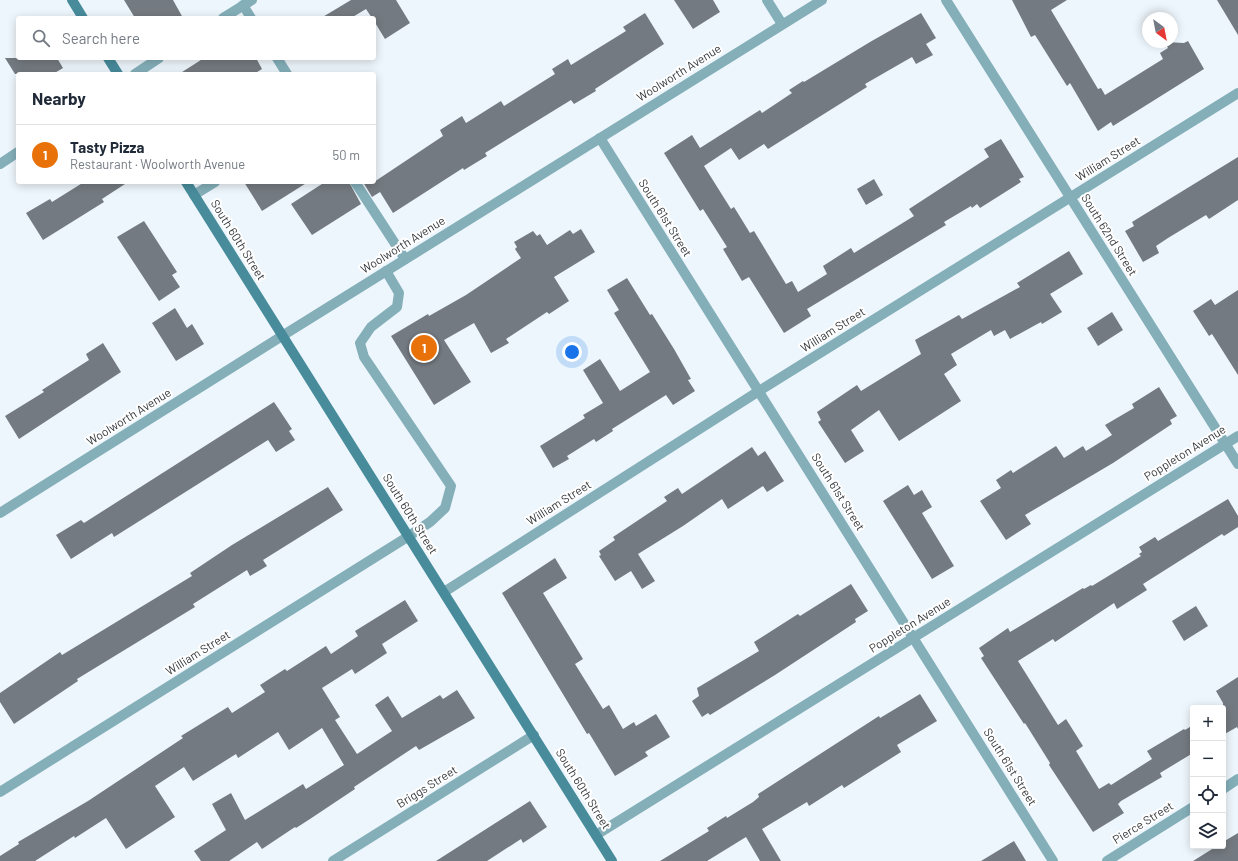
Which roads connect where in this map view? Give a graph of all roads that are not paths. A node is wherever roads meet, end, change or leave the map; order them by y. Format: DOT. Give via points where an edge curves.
graph roads {
  1 [pos="72,0"];
  2 [pos="767,0"];
  3 [pos="822,0"];
  4 [pos="946,0"];
  5 [pos="248,3"];
  6 [pos="82,16"];
  7 [pos="226,16"];
  8 [pos="251,16"];
  9 [pos="782,24"];
  10 [pos="109,60"];
  11 [pos="155,60"];
  12 [pos="278,60"];
  13 [pos="117,72"];
  14 [pos="138,72"];
  15 [pos="286,72"];
  16 [pos="1238,93"];
  17 [pos="600,138"];
  18 [pos="16,153"];
  19 [pos="0,164"];
  20 [pos="187,184"];
  21 [pos="212,184"];
  22 [pos="357,184"];
  23 [pos="194,195"];
  24 [pos="1070,198"];
  25 [pos="405,259"];
  26 [pos="386,271"];
  27 [pos="282,336"];
  28 [pos="759,391"];
  29 [pos="1238,436"];
  30 [pos="1225,444"];
  31 [pos="1238,464"];
  32 [pos="0,513"];
  33 [pos="409,536"];
  34 [pos="444,592"];
  35 [pos="914,638"];
  36 [pos="534,735"];
  37 [pos="1238,779"];
  38 [pos="1226,787"];
  39 [pos="0,792"];
  40 [pos="1190,809"];
  41 [pos="596,835"];
  42 [pos="333,861"];
  43 [pos="612,861"];
  44 [pos="1053,861"];
  45 [pos="1107,861"];
  1 -- 6 [label="main road"];
  2 -- 9 [label="street"];
  3 -- 9 [label="street, Woolworth Avenue"];
  4 -- 24 [label="street, South 62nd Street"];
  5 -- 7 [label="street"];
  5 -- 8 [label="street"];
  9 -- 17 [label="street, Woolworth Avenue"];
  10 -- 13 [label="main road"];
  11 -- 14 [label="street"];
  12 -- 15 [label="street"];
  16 -- 24 [label="street, William Street"];
  17 -- 25 [label="street, Woolworth Avenue"];
  17 -- 28 [label="street, South 61st Street"];
  18 -- 19 [label="street"];
  20 -- 23 [label="main road, South 60th Street"];
  21 -- 23 [label="street"];
  22 -- 25 [label="street"];
  23 -- 27 [label="main road, South 60th Street"];
  24 -- 28 [label="street, William Street"];
  24 -- 30 [label="street, South 62nd Street"];
  25 -- 26 [label="street, Woolworth Avenue"];
  26 -- 27 [label="street, Woolworth Avenue"];
  26 -- 33 [label="street, William Street" via="399,294 397,307 371,327 360,343 364,357 451,486 445,508"];
  27 -- 32 [label="street, Woolworth Avenue"];
  27 -- 33 [label="main road, South 60th Street"];
  28 -- 34 [label="street, William Street"];
  28 -- 35 [label="street, South 61st Street"];
  29 -- 30 [label="street, Poppleton Avenue"];
  30 -- 31 [label="street, South 62nd Street"];
  30 -- 35 [label="street, Poppleton Avenue"];
  33 -- 34 [label="main road, South 60th Street"];
  33 -- 39 [label="street, William Street"];
  34 -- 36 [label="main road, South 60th Street"];
  35 -- 41 [label="street, Poppleton Avenue"];
  35 -- 44 [label="street, South 61st Street"];
  36 -- 41 [label="main road, South 60th Street"];
  36 -- 42 [label="street, Briggs Street"];
  37 -- 38 [label="street"];
  40 -- 45 [label="street, Pierce Street"];
  41 -- 43 [label="main road, South 60th Street"];
}
